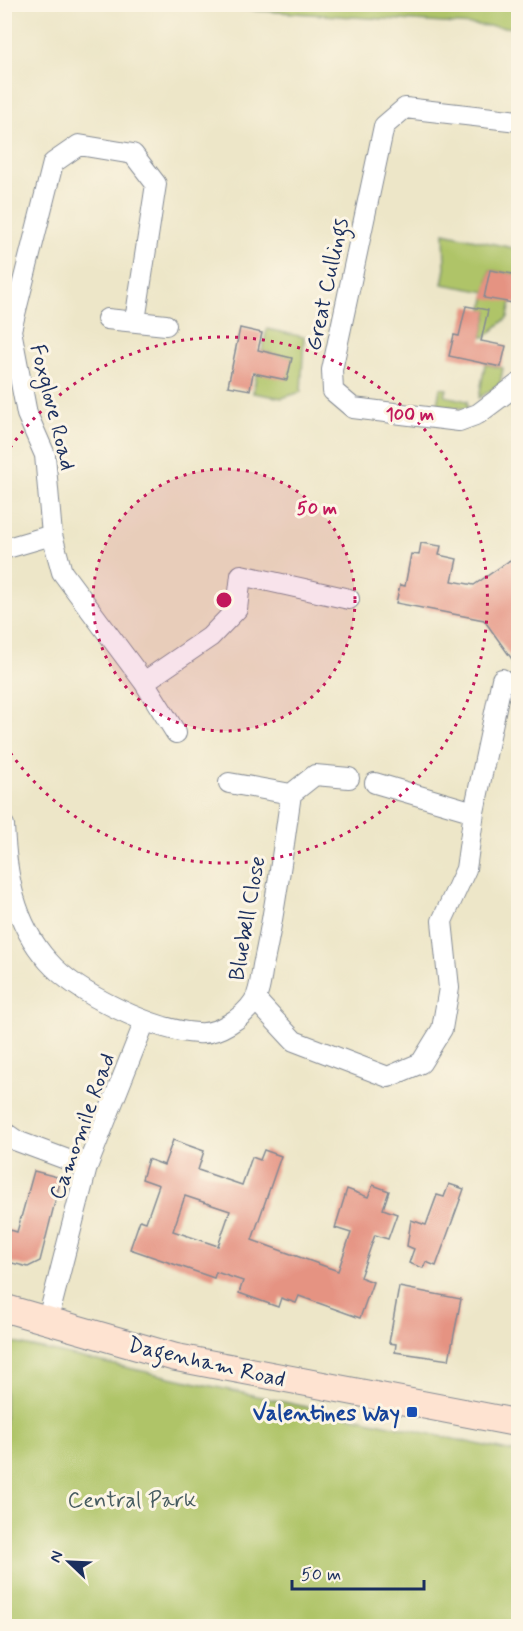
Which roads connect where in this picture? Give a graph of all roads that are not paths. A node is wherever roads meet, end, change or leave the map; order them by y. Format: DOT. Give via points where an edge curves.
graph roads {
  1 [pos="519,122"];
  2 [pos="107,319"];
  3 [pos="135,321"];
  4 [pos="166,326"];
  5 [pos="519,384"];
  6 [pos="52,535"];
  7 [pos="4,549"];
  8 [pos="349,598"];
  9 [pos="502,679"];
  10 [pos="144,682"];
  11 [pos="176,733"];
  12 [pos="349,778"];
  13 [pos="229,783"];
  14 [pos="375,783"];
  15 [pos="291,794"];
  16 [pos="474,812"];
  17 [pos="4,825"];
  18 [pos="255,999"];
  19 [pos="145,1021"];
  20 [pos="4,1132"];
  21 [pos="87,1167"];
  22 [pos="4,1308"];
  23 [pos="48,1319"];
  24 [pos="519,1423"];
  1 -- 5 [label="street, Great Cullings" via="405,108 384,126 332,370 333,391 353,408 459,421 477,414"];
  2 -- 3 [label="street"];
  3 -- 4 [label="street"];
  3 -- 6 [label="street, Foxglove Road" via="156,184 134,154 79,145 53,163 11,330 27,414 45,455"];
  6 -- 7 [label="street"];
  6 -- 10 [label="street, Foxglove Road" via="62,572"];
  8 -- 10 [label="street" via="241,575 237,609 210,637"];
  9 -- 16 [label="street"];
  10 -- 11 [label="street, Foxglove Road"];
  12 -- 15 [label="street" via="315,776"];
  13 -- 15 [label="street"];
  14 -- 16 [label="street"];
  15 -- 18 [label="street, Bluebell Close" via="275,910"];
  16 -- 18 [label="street" via="466,869 442,921 449,988 442,1029 421,1063 388,1077 294,1041"];
  17 -- 19 [label="street, Bluebell Close" via="17,913 48,961 87,992"];
  18 -- 19 [label="street, Bluebell Close" via="235,1022 199,1034"];
  19 -- 21 [label="street, Camomile Road"];
  20 -- 21 [label="street" via="17,1141"];
  21 -- 23 [label="street, Camomile Road"];
  22 -- 23 [label="street, Dagenham Road"];
  23 -- 24 [label="street, Dagenham Road" via="174,1357"];
}
